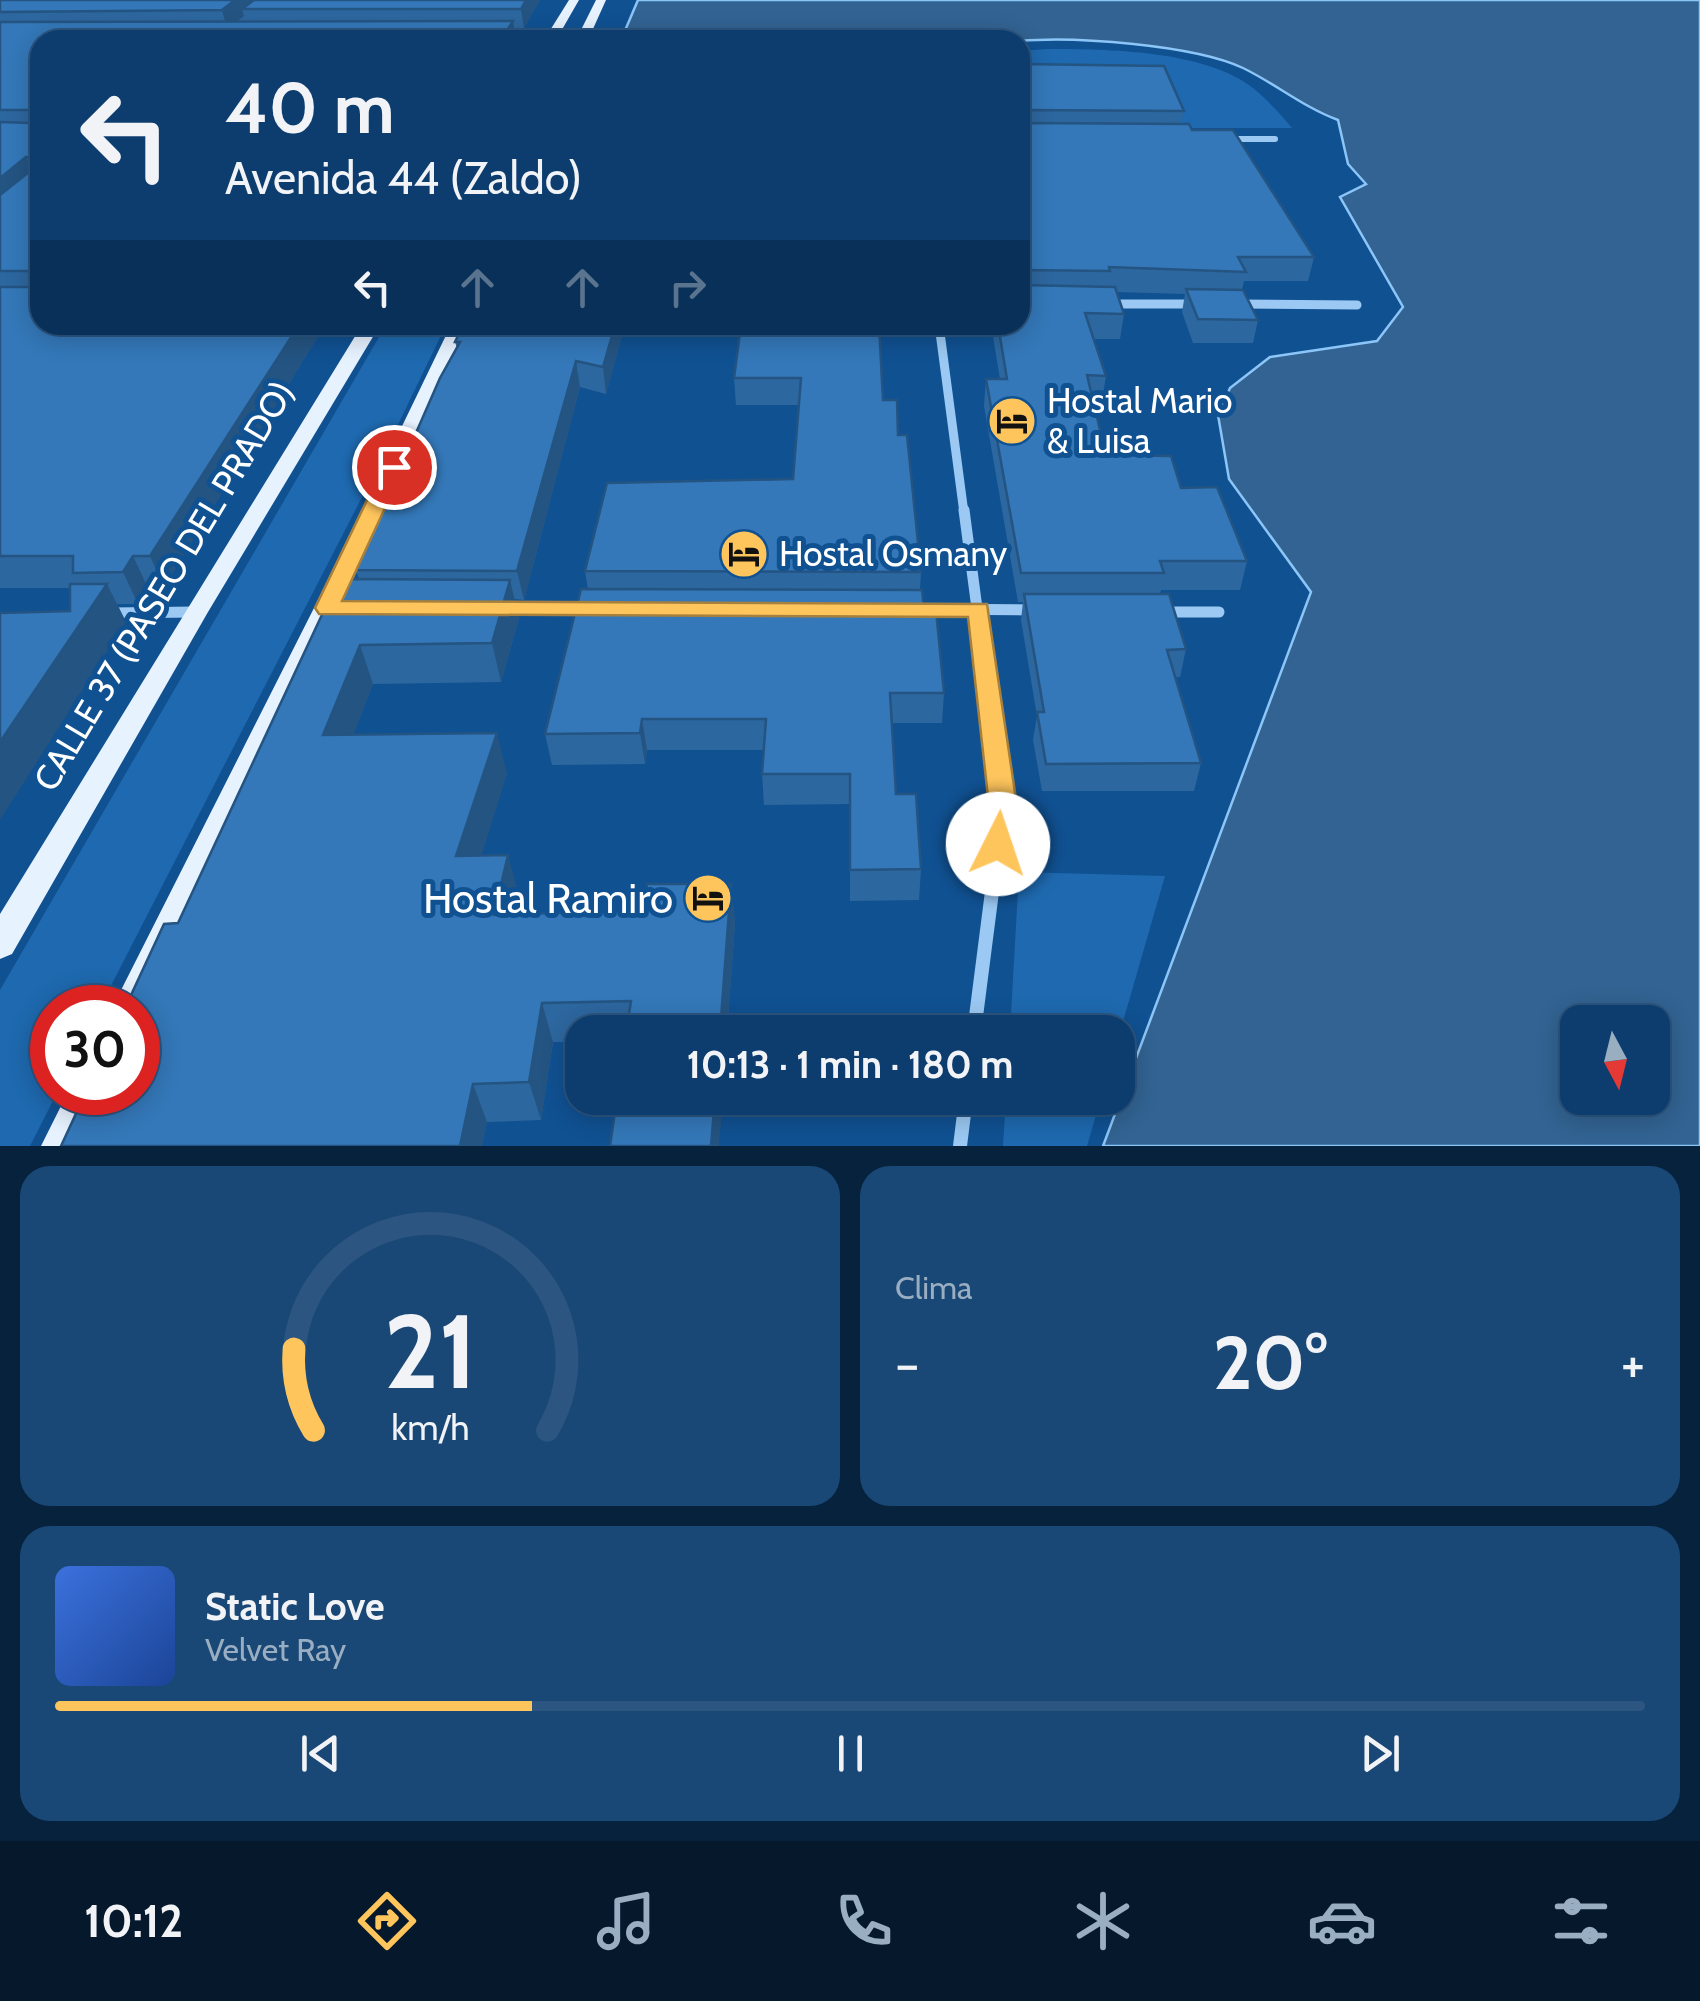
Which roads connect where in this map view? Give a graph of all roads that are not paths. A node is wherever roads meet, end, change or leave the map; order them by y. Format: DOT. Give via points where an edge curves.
graph roads {
  1 [pos="574,0"];
  2 [pos="600,0"];
  3 [pos="556,30"];
  4 [pos="586,30"];
  5 [pos="1216,139"];
  6 [pos="1275,139"];
  7 [pos="1099,304"];
  8 [pos="1198,304"];
  9 [pos="1218,304"];
  10 [pos="1357,305"];
  11 [pos="365,335"];
  12 [pos="456,335"];
  13 [pos="940,335"];
  14 [pos="485,609"];
  15 [pos="604,609"];
  16 [pos="900,609"];
  17 [pos="979,610"];
  18 [pos="1053,610"];
  19 [pos="194,612"];
  20 [pos="1145,612"];
  21 [pos="1219,612"];
  22 [pos="97,614"];
  23 [pos="0,944"];
  24 [pos="142,985"];
  25 [pos="976,1015"];
  26 [pos="76,1115"];
  27 [pos="964,1115"];
  28 [pos="61,1146"];
  29 [pos="960,1146"];
  1 -- 3 [label="main road"];
  2 -- 4 [label="main road"];
  5 -- 6 [label="street"];
  7 -- 8 [label="street"];
  9 -- 10 [label="street"];
  11 -- 19 [label="main road, CALLE 37 (PASEO DEL PRADO)"];
  12 -- 24 [label="main road" via="337,608"];
  13 -- 17 [label="street"];
  14 -- 15 [label="street"];
  16 -- 17 [label="street"];
  17 -- 18 [label="street"];
  17 -- 25 [label="street" via="1003,806"];
  19 -- 22 [label="street"];
  19 -- 23 [label="main road, CALLE 37 (PASEO DEL PRADO)"];
  20 -- 21 [label="street"];
  26 -- 28 [label="main road"];
  27 -- 29 [label="street"];
}
